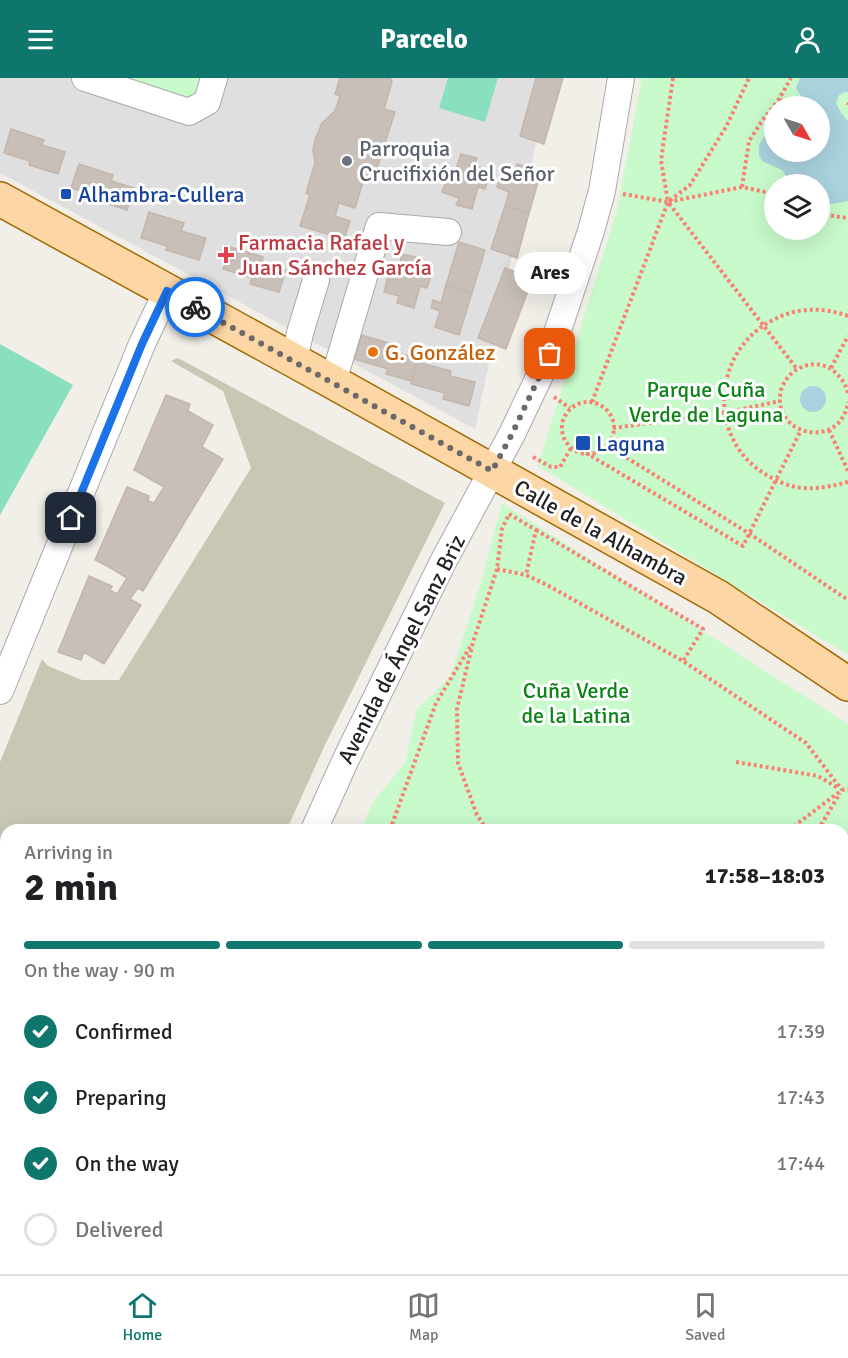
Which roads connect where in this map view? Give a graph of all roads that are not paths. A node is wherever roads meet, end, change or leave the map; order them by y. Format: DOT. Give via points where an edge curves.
graph roads {
  1 [pos="85,78"];
  2 [pos="214,78"];
  3 [pos="621,78"];
  4 [pos="0,199"];
  5 [pos="448,232"];
  6 [pos="316,280"];
  7 [pos="167,291"];
  8 [pos="294,361"];
  9 [pos="333,382"];
  10 [pos="492,471"];
  11 [pos="848,684"];
  12 [pos="0,691"];
  13 [pos="317,824"];
  1 -- 2 [label="street" via="189,111 207,102"];
  3 -- 10 [label="street, Avenida de Ángel Sanz Briz" via="602,191 591,231 550,354"];
  4 -- 7 [label="main road, Calle de la Alhambra"];
  5 -- 9 [label="street" via="379,226"];
  6 -- 8 [label="street"];
  7 -- 8 [label="main road, Calle de la Alhambra"];
  7 -- 12 [label="street"];
  8 -- 9 [label="main road, Calle de la Alhambra"];
  9 -- 10 [label="main road, Calle de la Alhambra"];
  10 -- 11 [label="main road, Calle de la Alhambra" via="718,597"];
  10 -- 13 [label="street, Avenida de Ángel Sanz Briz" via="444,560"];
}
